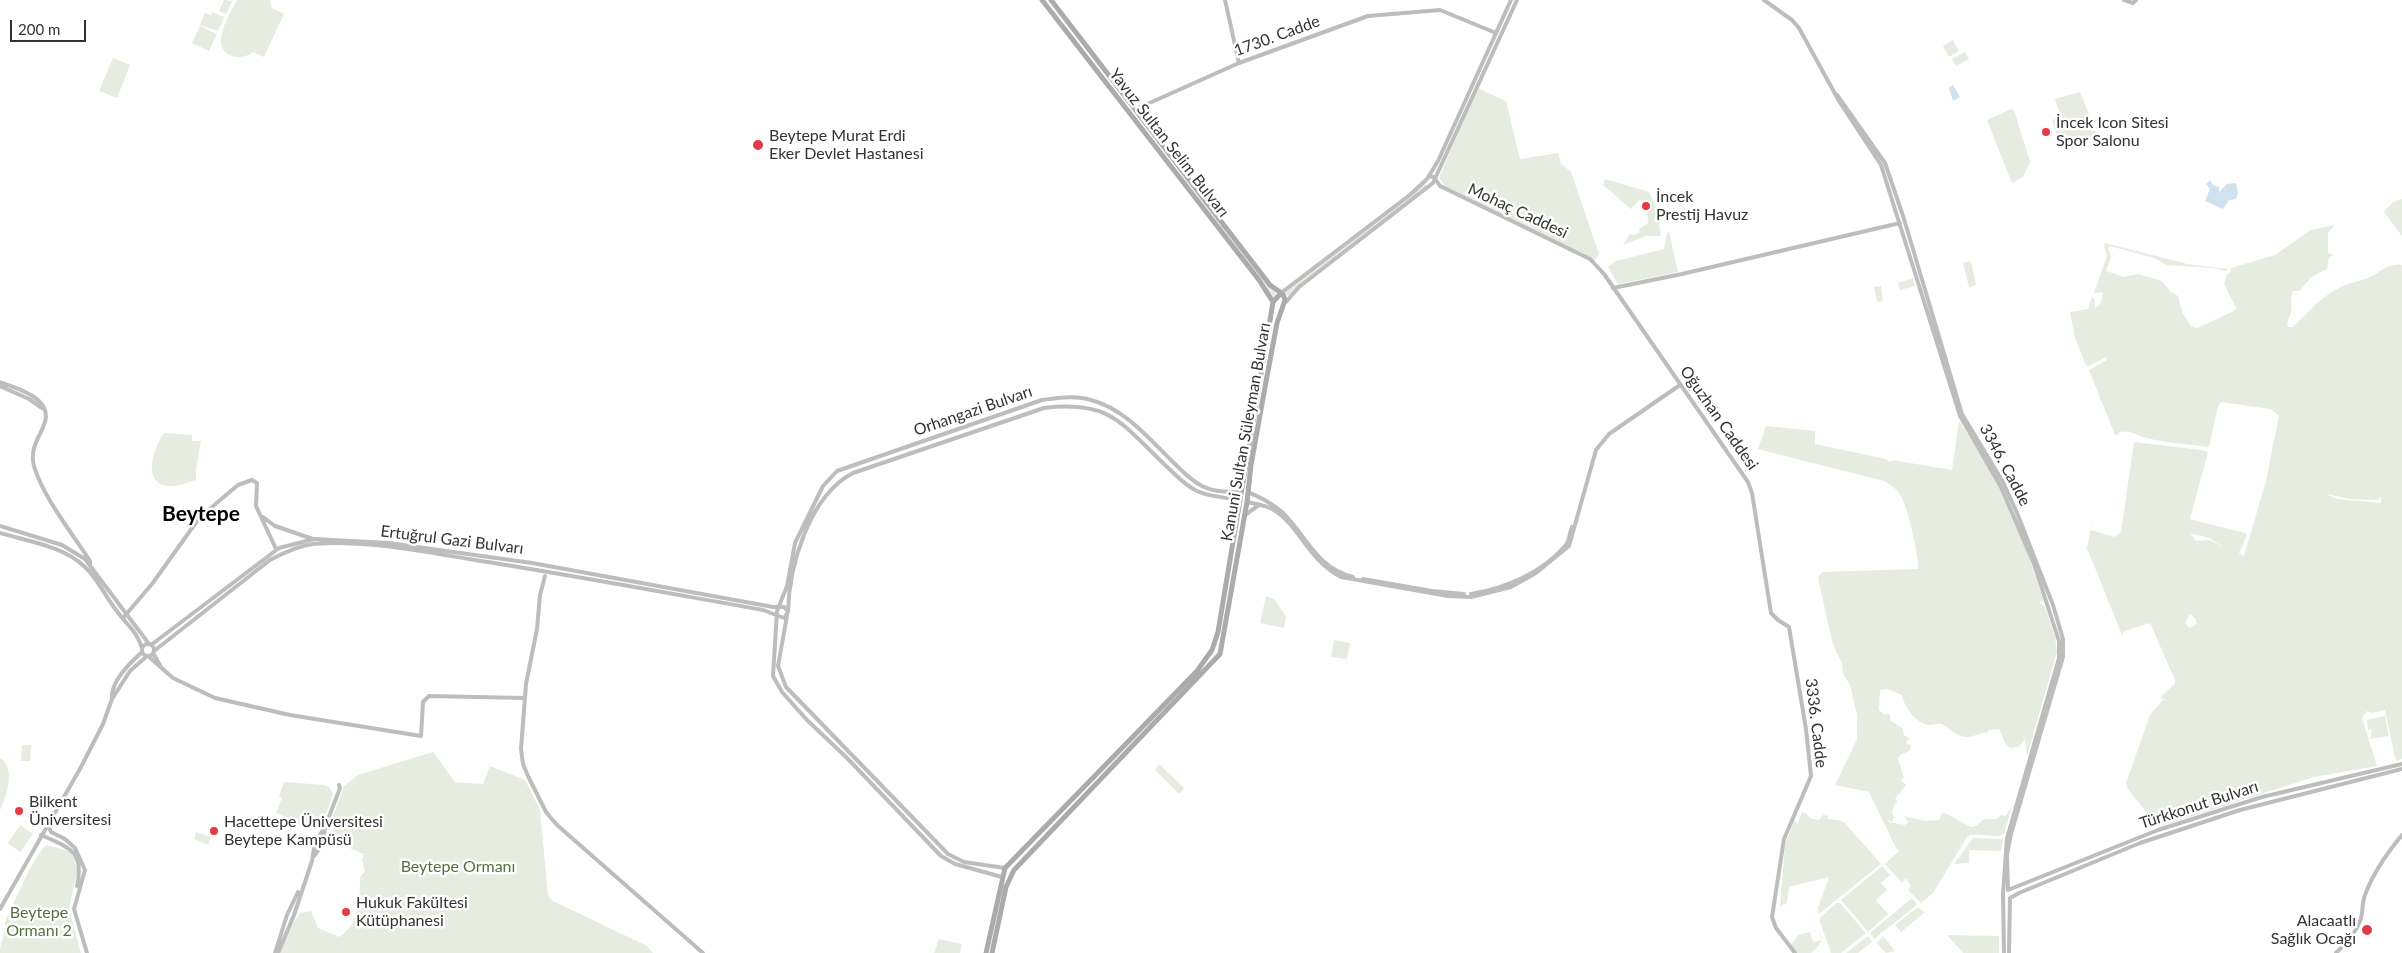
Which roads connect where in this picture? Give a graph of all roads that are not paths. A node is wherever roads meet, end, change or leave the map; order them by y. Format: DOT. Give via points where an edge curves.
graph roads {
  1 [pos="1042,0"];
  2 [pos="1051,0"];
  3 [pos="1225,0"];
  4 [pos="1511,0"];
  5 [pos="1517,0"];
  6 [pos="1764,0"];
  7 [pos="2124,0"];
  8 [pos="2136,0"];
  9 [pos="1496,33"];
  10 [pos="1239,63"];
  11 [pos="1136,109"];
  12 [pos="1129,113"];
  13 [pos="1883,164"];
  14 [pos="1428,178"];
  15 [pos="1433,183"];
  16 [pos="1900,223"];
  17 [pos="1913,259"];
  18 [pos="1614,288"];
  19 [pos="1281,293"];
  20 [pos="1273,302"];
  21 [pos="1284,304"];
  22 [pos="1662,358"];
  23 [pos="0,382"];
  24 [pos="1680,384"];
  25 [pos="0,386"];
  26 [pos="45,411"];
  27 [pos="1121,414"];
  28 [pos="1116,420"];
  29 [pos="830,476"];
  30 [pos="825,482"];
  31 [pos="838,482"];
  32 [pos="832,488"];
  33 [pos="1240,492"];
  34 [pos="1248,493"];
  35 [pos="1238,500"];
  36 [pos="1247,502"];
  37 [pos="1259,505"];
  38 [pos="1270,506"];
  39 [pos="1245,515"];
  40 [pos="261,516"];
  41 [pos="0,526"];
  42 [pos="0,533"];
  43 [pos="314,542"];
  44 [pos="276,549"];
  45 [pos="88,566"];
  46 [pos="544,576"];
  47 [pos="779,608"];
  48 [pos="788,610"];
  49 [pos="1771,613"];
  50 [pos="778,614"];
  51 [pos="787,616"];
  52 [pos="125,617"];
  53 [pos="150,644"];
  54 [pos="142,650"];
  55 [pos="1211,651"];
  56 [pos="1221,651"];
  57 [pos="153,652"];
  58 [pos="147,656"];
  59 [pos="1217,659"];
  60 [pos="164,671"];
  61 [pos="524,698"];
  62 [pos="112,699"];
  63 [pos="820,722"];
  64 [pos="824,726"];
  65 [pos="814,727"];
  66 [pos="819,731"];
  67 [pos="2402,764"];
  68 [pos="2402,769"];
  69 [pos="339,785"];
  70 [pos="48,824"];
  71 [pos="51,832"];
  72 [pos="42,834"];
  73 [pos="2402,836"];
  74 [pos="1005,868"];
  75 [pos="1010,876"];
  76 [pos="1002,877"];
  77 [pos="301,887"];
  78 [pos="2007,891"];
  79 [pos="2004,898"];
  80 [pos="2011,898"];
  81 [pos="0,909"];
  82 [pos="288,913"];
  83 [pos="286,919"];
  84 [pos="292,919"];
  85 [pos="86,953"];
  86 [pos="276,953"];
  87 [pos="703,953"];
  88 [pos="986,953"];
  89 [pos="992,953"];
  90 [pos="1795,953"];
  91 [pos="2004,953"];
  92 [pos="2009,953"];
  93 [pos="2336,953"];
  1 -- 12 [label="main road, Yavuz Sultan Selim Bulvarı"];
  2 -- 11 [label="main road, Yavuz Sultan Selim Bulvarı"];
  3 -- 10 [label="street"];
  4 -- 9 [label="street"];
  5 -- 15 [label="street, Kanuni Sultan Süleyman Bulvarı"];
  6 -- 13 [label="street, 3346. Cadde" via="1795,23"];
  7 -- 8 [label="street" via="2133,3"];
  9 -- 10 [label="street, 1730. Cadde" via="1440,10 1375,15"];
  9 -- 14 [label="street"];
  10 -- 11 [label="street, 1730. Cadde"];
  11 -- 12 [label="main road, 1730. Cadde"];
  11 -- 19 [label="main road, Yavuz Sultan Selim Bulvarı" via="1270,285"];
  12 -- 20 [label="main road, Yavuz Sultan Selim Bulvarı" via="1265,287"];
  13 -- 16 [label="street, 3346. Cadde"];
  13 -- 17 [label="street, 3346. Cadde"];
  14 -- 15 [label="street, Mohaç Caddesi" via="1428,182"];
  14 -- 19 [label="street"];
  15 -- 18 [label="street, Mohaç Caddesi" via="1593,263"];
  15 -- 21 [label="street, Kanuni Sultan Süleyman Bulvarı" via="1299,287"];
  16 -- 17 [label="street, 3346. Cadde"];
  16 -- 18 [label="street"];
  17 -- 78 [label="street, 3346. Cadde" via="1961,415 2006,498 2048,605 2060,647 2008,829 2004,854"];
  18 -- 22 [label="street, Mohaç Caddesi"];
  19 -- 20 [label="main road"];
  19 -- 21 [label="main road" via="1285,297"];
  20 -- 21 [label="main road" via="1278,306"];
  20 -- 33 [label="main road, Kanuni Sultan Süleyman Bulvarı"];
  21 -- 34 [label="main road, Kanuni Sultan Süleyman Bulvarı" via="1264,388"];
  22 -- 24 [label="street, Oğuzhan Caddesi"];
  23 -- 26 [label="street" via="38,400"];
  24 -- 38 [label="street" via="1607,432 1594,449 1567,544 1538,568 1510,585 1470,594 1423,591 1341,577 1312,555"];
  24 -- 49 [label="street, Oğuzhan Caddesi" via="1750,488"];
  25 -- 26 [label="street" via="29,399"];
  26 -- 45 [label="street" via="47,422 34,446 33,464 50,499 90,561"];
  27 -- 28 [label="street"];
  27 -- 29 [label="street, Orhangazi Bulvarı" via="1091,400 1068,397 1042,400"];
  27 -- 33 [label="street, Orhangazi Bulvarı" via="1193,481 1214,490"];
  28 -- 31 [label="street, Orhangazi Bulvarı" via="1089,407 1044,408 853,473"];
  28 -- 35 [label="street, Orhangazi Bulvarı" via="1189,486 1199,492"];
  29 -- 30 [label="street, Orhangazi Bulvarı"];
  29 -- 31 [label="street"];
  30 -- 32 [label="street"];
  30 -- 47 [label="street, Orhangazi Bulvarı" via="795,543"];
  31 -- 32 [label="street, Orhangazi Bulvarı"];
  32 -- 48 [label="street, Orhangazi Bulvarı" via="799,545"];
  33 -- 34 [label="main road"];
  33 -- 35 [label="main road, Kanuni Sultan Süleyman Bulvarı"];
  34 -- 36 [label="main road, Kanuni Sultan Süleyman Bulvarı"];
  34 -- 38 [label="street"];
  35 -- 36 [label="main road"];
  35 -- 55 [label="main road, Kanuni Sultan Süleyman Bulvarı" via="1218,632"];
  36 -- 37 [label="street"];
  36 -- 39 [label="main road, Kanuni Sultan Süleyman Bulvarı"];
  37 -- 38 [label="street"];
  37 -- 39 [label="street"];
  39 -- 56 [label="main road, Kanuni Sultan Süleyman Bulvarı"];
  40 -- 43 [label="street" via="275,526"];
  40 -- 44 [label="street"];
  40 -- 52 [label="street" via="255,501 257,483 252,480 242,482 200,517"];
  41 -- 45 [label="street" via="76,551"];
  42 -- 45 [label="street" via="62,552"];
  43 -- 44 [label="street, Ertuğrul Gazi Bulvarı" via="290,543"];
  43 -- 47 [label="street, Ertuğrul Gazi Bulvarı" via="389,543 532,563"];
  43 -- 50 [label="street, Ertuğrul Gazi Bulvarı" via="463,558 597,579"];
  43 -- 57 [label="street, Ertuğrul Gazi Bulvarı" via="270,560"];
  44 -- 53 [label="street, Ertuğrul Gazi Bulvarı"];
  45 -- 52 [label="street"];
  46 -- 61 [label="street"];
  47 -- 48 [label="street"];
  47 -- 50 [label="street, Orhangazi Bulvarı"];
  48 -- 51 [label="street, Orhangazi Bulvarı"];
  49 -- 90 [label="street, 3336. Cadde" via="1789,627 1811,775 1784,839 1772,917 1776,928"];
  50 -- 51 [label="street" via="782,618"];
  50 -- 65 [label="street, Orhangazi Bulvarı" via="773,676 782,692"];
  51 -- 63 [label="street, Orhangazi Bulvarı" via="779,674 786,687"];
  52 -- 53 [label="street"];
  52 -- 54 [label="street" via="136,632"];
  53 -- 54 [label="street, Ertuğrul Gazi Bulvarı"];
  53 -- 57 [label="street"];
  54 -- 58 [label="street"];
  54 -- 62 [label="street" via="116,683"];
  55 -- 56 [label="main road" via="1216,647"];
  55 -- 59 [label="main road"];
  55 -- 74 [label="main road, Kanuni Sultan Süleyman Bulvarı" via="1192,676"];
  56 -- 59 [label="main road, Kanuni Sultan Süleyman Bulvarı"];
  57 -- 58 [label="street, Ertuğrul Gazi Bulvarı"];
  57 -- 60 [label="street"];
  58 -- 60 [label="street"];
  58 -- 62 [label="street, Ertuğrul Gazi Bulvarı" via="130,671"];
  59 -- 75 [label="main road, Kanuni Sultan Süleyman Bulvarı" via="1129,747"];
  60 -- 61 [label="street" via="214,698 290,715 421,736 423,702 429,696"];
  61 -- 87 [label="street" via="523,764 546,812"];
  62 -- 70 [label="street" via="103,724"];
  63 -- 64 [label="street, Orhangazi Bulvarı"];
  63 -- 65 [label="street"];
  64 -- 66 [label="street"];
  64 -- 74 [label="street, Orhangazi Bulvarı" via="948,854 964,862"];
  65 -- 66 [label="street, Orhangazi Bulvarı"];
  66 -- 76 [label="street, Orhangazi Bulvarı" via="941,856 955,864"];
  67 -- 78 [label="street, Türkkonut Bulvarı" via="2262,798 2158,830"];
  68 -- 80 [label="street, Türkkonut Bulvarı" via="2252,806 2158,836"];
  69 -- 77 [label="street"];
  70 -- 71 [label="street"];
  70 -- 72 [label="street"];
  71 -- 72 [label="street"];
  71 -- 85 [label="street" via="74,848 85,870 74,909"];
  72 -- 81 [label="street"];
  72 -- 85 [label="street" via="67,846 77,859 80,872 72,912"];
  73 -- 93 [label="street" via="2376,872 2364,896 2360,920 2352,935"];
  74 -- 75 [label="main road"];
  74 -- 76 [label="main road, Kanuni Sultan Süleyman Bulvarı"];
  75 -- 76 [label="main road"];
  75 -- 89 [label="main road"];
  76 -- 88 [label="main road, Kanuni Sultan Süleyman Bulvarı"];
  77 -- 82 [label="street"];
  77 -- 84 [label="street"];
  78 -- 79 [label="street, 3346. Cadde"];
  78 -- 80 [label="street, 3346. Cadde"];
  79 -- 80 [label="street"];
  79 -- 91 [label="street, 3346. Cadde"];
  80 -- 92 [label="street, 3346. Cadde"];
  82 -- 83 [label="street"];
  82 -- 84 [label="street"];
  83 -- 84 [label="street"];
  83 -- 86 [label="street"];
  84 -- 86 [label="street"];
}
